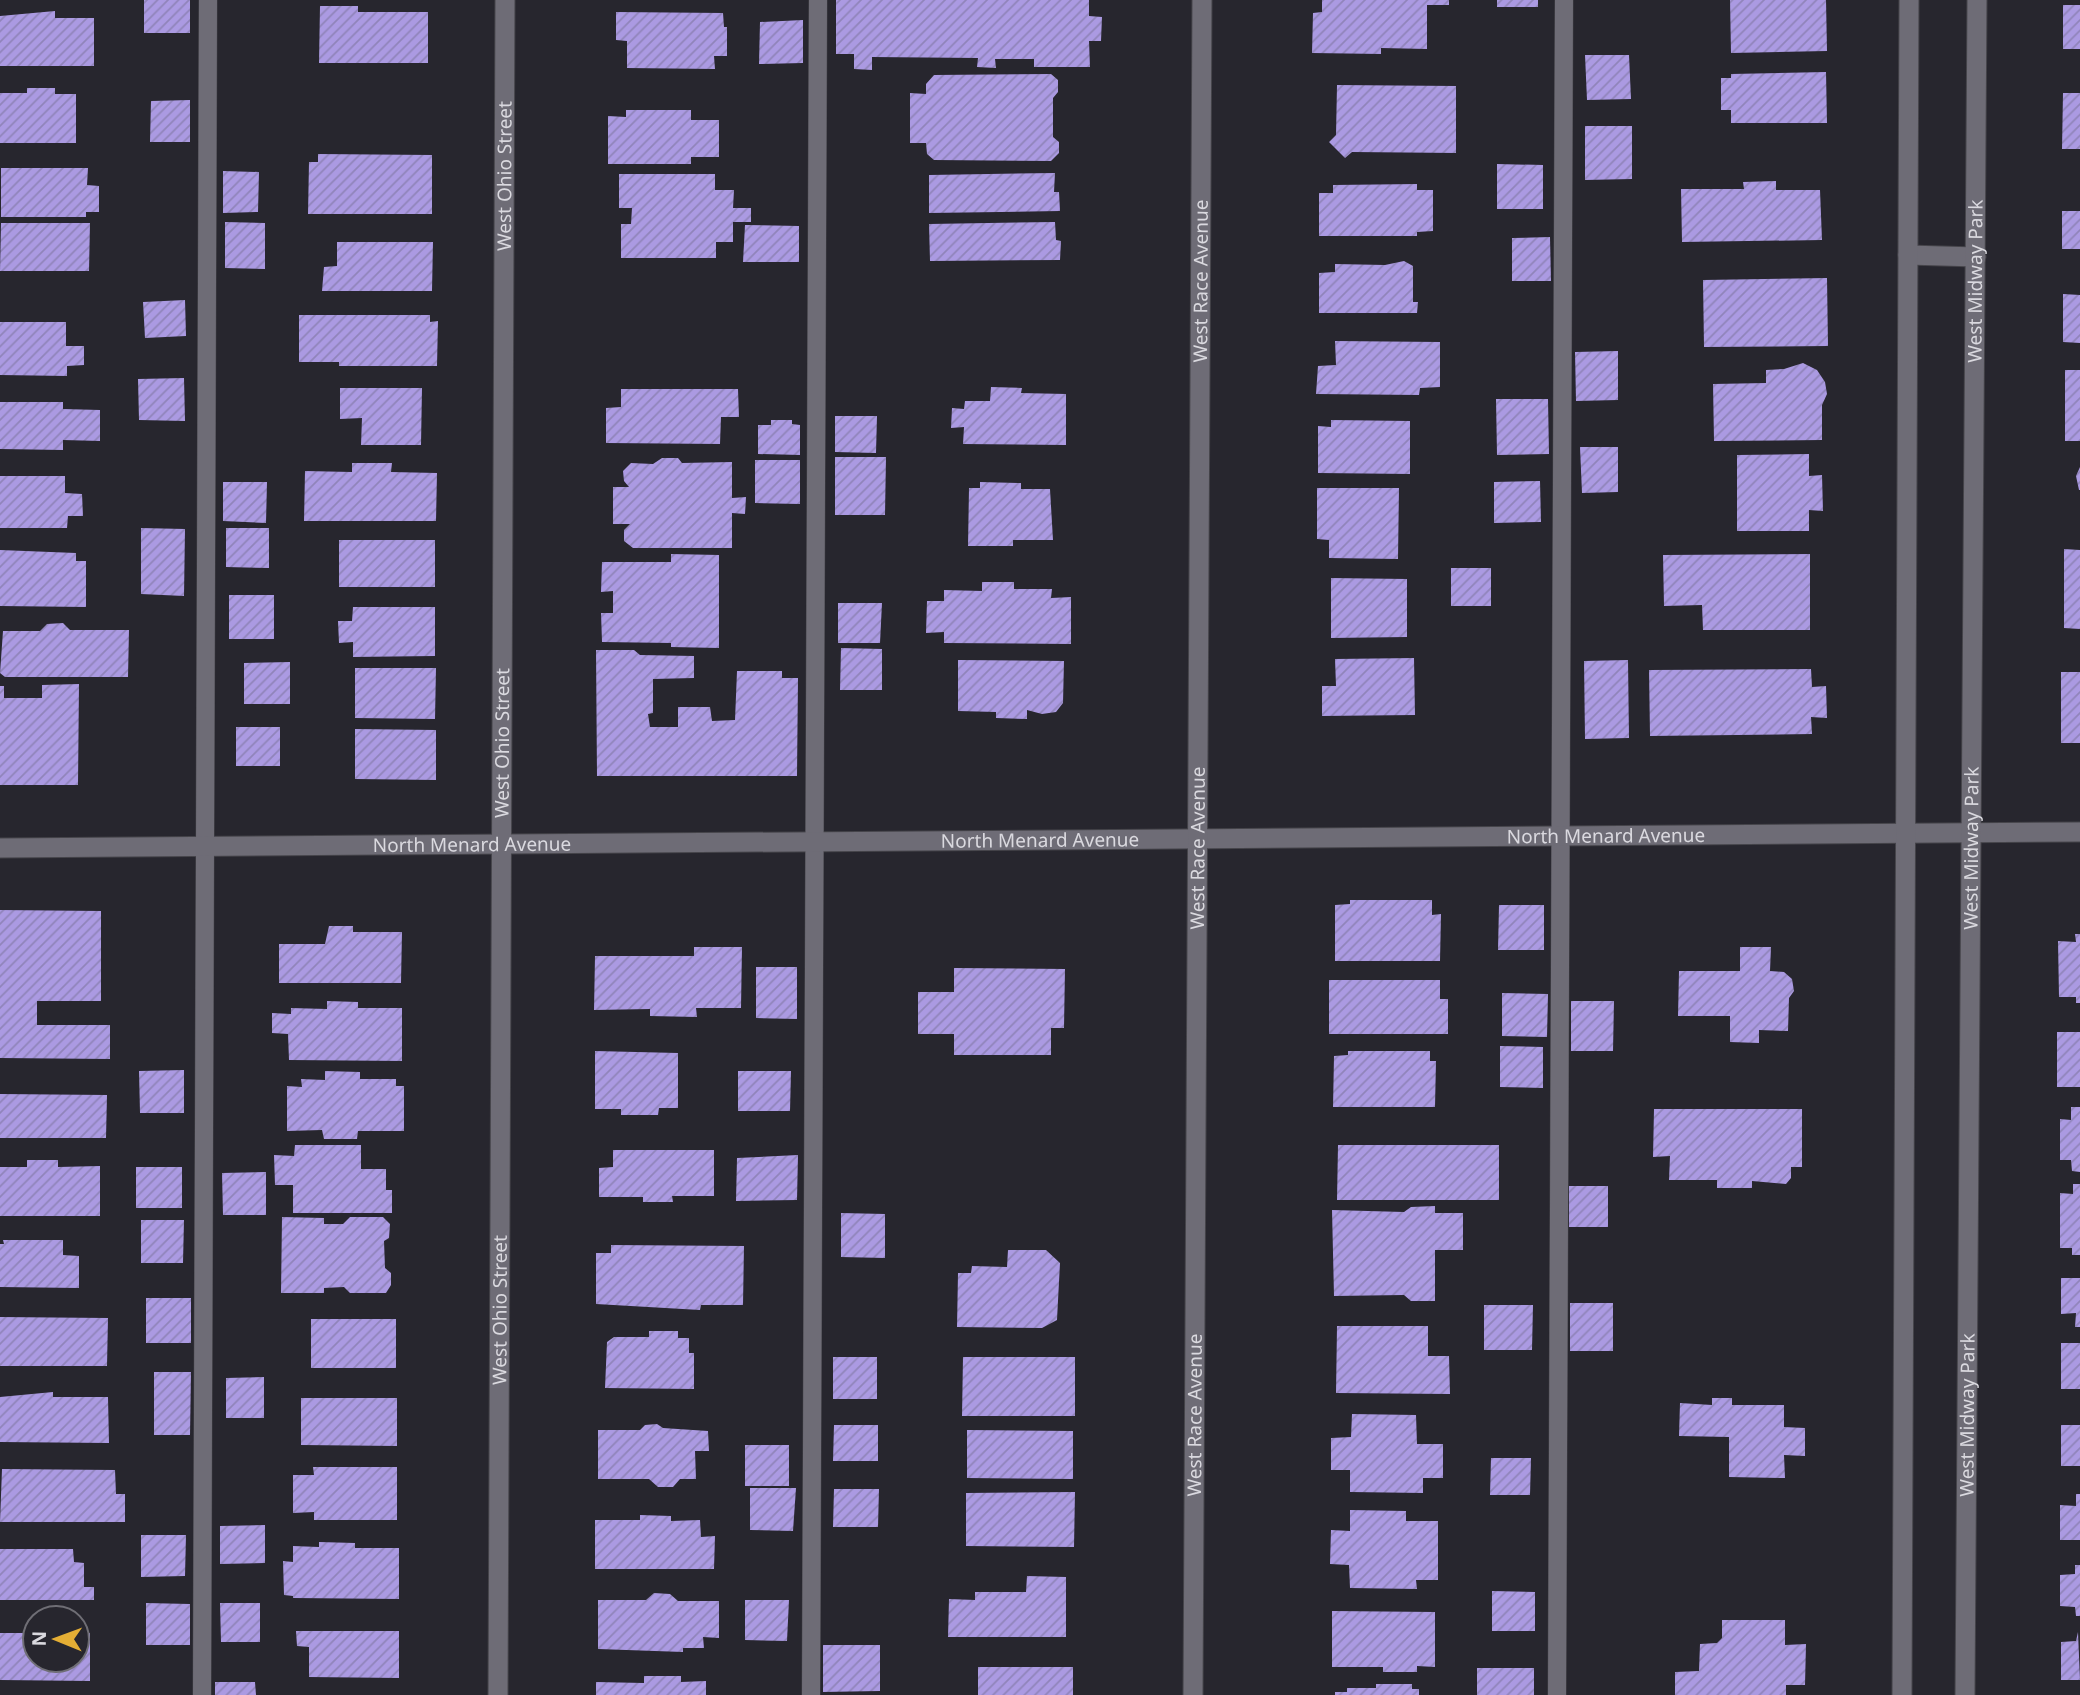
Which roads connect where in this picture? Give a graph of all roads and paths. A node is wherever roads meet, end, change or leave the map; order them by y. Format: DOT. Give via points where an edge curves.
graph roads {
  1 [pos="208,0"];
  2 [pos="505,0"];
  3 [pos="818,0"];
  4 [pos="1202,0"];
  5 [pos="1564,0"];
  6 [pos="1909,0"];
  7 [pos="1978,0"];
  8 [pos="1908,255"];
  9 [pos="1976,257"];
  10 [pos="1972,832"];
  11 [pos="2080,832"];
  12 [pos="1905,833"];
  13 [pos="1560,836"];
  14 [pos="1197,839"];
  15 [pos="813,842"];
  16 [pos="502,844"];
  17 [pos="208,846"];
  18 [pos="0,848"];
  19 [pos="202,1695"];
  20 [pos="498,1695"];
  21 [pos="811,1695"];
  22 [pos="1193,1695"];
  23 [pos="1557,1695"];
  24 [pos="1902,1695"];
  25 [pos="1965,1695"];
  1 -- 17 [label="lane"];
  2 -- 16 [label="street, West Ohio Street"];
  3 -- 15 [label="lane"];
  4 -- 14 [label="street, West Race Avenue"];
  5 -- 13 [label="lane"];
  6 -- 8 [label="street"];
  7 -- 9 [label="street, West Midway Park"];
  8 -- 9 [label="street"];
  8 -- 12 [label="street"];
  9 -- 10 [label="street, West Midway Park"];
  10 -- 11 [label="street, North Menard Avenue"];
  10 -- 12 [label="street, North Menard Avenue"];
  10 -- 25 [label="street, West Midway Park"];
  12 -- 13 [label="street, North Menard Avenue"];
  12 -- 24 [label="street"];
  13 -- 14 [label="street, North Menard Avenue"];
  13 -- 23 [label="lane"];
  14 -- 15 [label="street, North Menard Avenue"];
  14 -- 22 [label="street, West Race Avenue"];
  15 -- 16 [label="street, North Menard Avenue"];
  15 -- 21 [label="lane"];
  16 -- 17 [label="street, North Menard Avenue"];
  16 -- 20 [label="street, West Ohio Street"];
  17 -- 18 [label="street, North Menard Avenue"];
  17 -- 19 [label="lane"];
}
